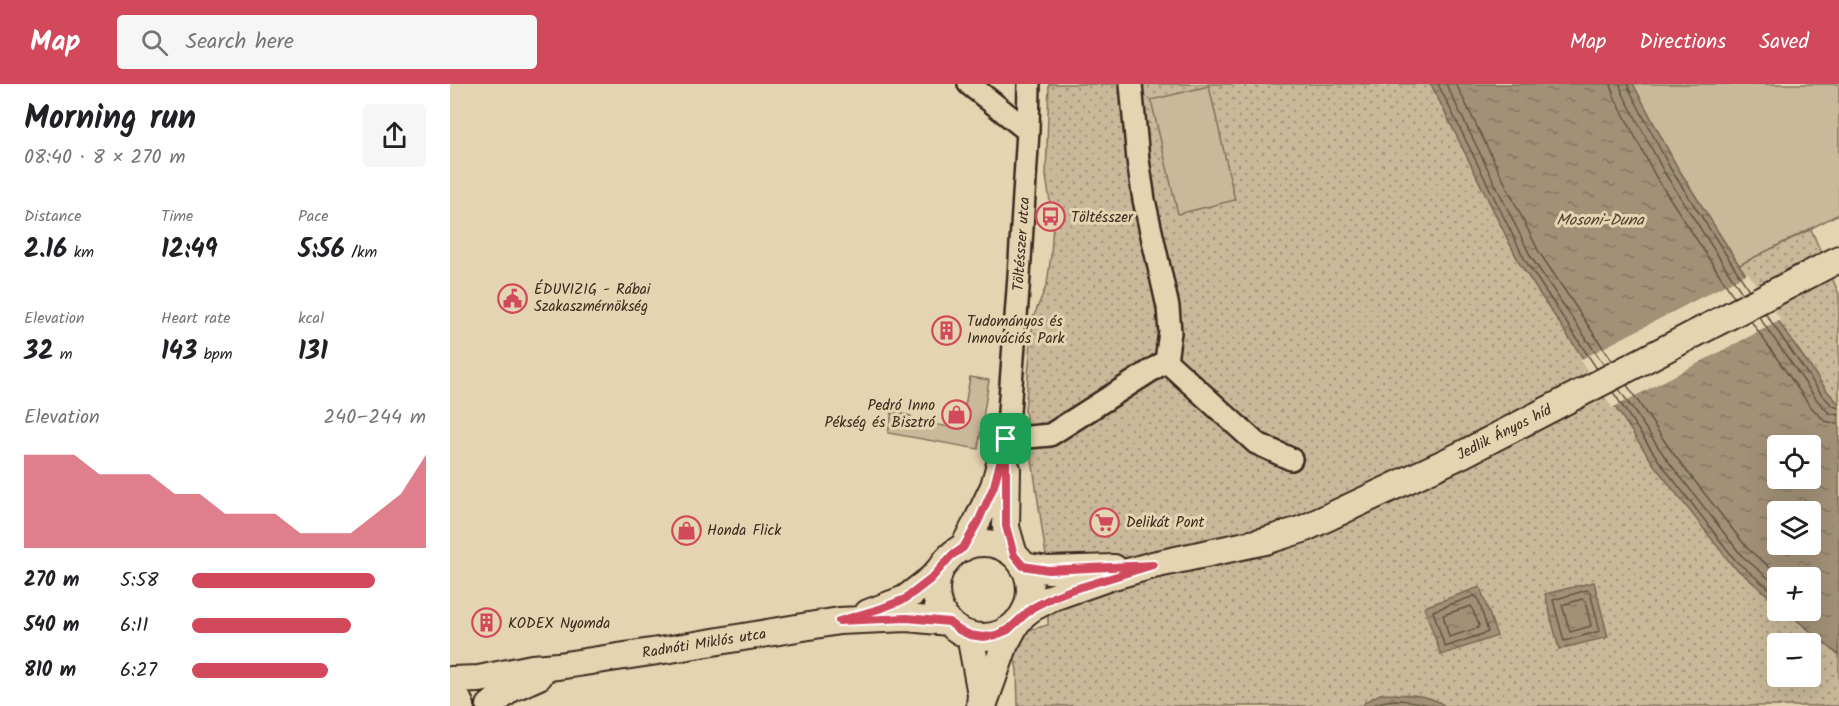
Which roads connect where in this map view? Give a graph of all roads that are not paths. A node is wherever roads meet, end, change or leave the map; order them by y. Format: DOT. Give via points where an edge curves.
graph roads {
  1 [pos="969,84"];
  2 [pos="1029,84"];
  3 [pos="1131,84"];
  4 [pos="1028,131"];
  5 [pos="1839,259"];
  6 [pos="1166,361"];
  7 [pos="1006,439"];
  8 [pos="1291,459"];
  9 [pos="963,548"];
  10 [pos="1018,560"];
  11 [pos="1153,565"];
  12 [pos="942,567"];
  13 [pos="1020,619"];
  14 [pos="839,621"];
  15 [pos="949,622"];
  16 [pos="970,635"];
  17 [pos="570,664"];
  18 [pos="450,680"];
  19 [pos="450,687"];
  20 [pos="461,706"];
  21 [pos="490,706"];
  22 [pos="982,706"];
  1 -- 4 [label="street"];
  2 -- 4 [label="street, Töltésszer utca"];
  3 -- 6 [label="street" via="1144,200 1168,307"];
  4 -- 7 [label="street, Töltésszer utca"];
  5 -- 11 [label="street, Jedlik Ányos híd" via="1463,454 1303,529 1264,542"];
  6 -- 7 [label="street" via="1050,435"];
  6 -- 8 [label="street" via="1256,443"];
  7 -- 9 [label="street" via="994,486"];
  7 -- 10 [label="street" via="1006,526"];
  9 -- 10 [label="street" via="989,544"];
  9 -- 12 [label="street"];
  10 -- 11 [label="street, Jedlik Ányos híd" via="1048,570"];
  10 -- 13 [label="street" via="1030,591"];
  11 -- 13 [label="street, Jedlik Ányos híd" via="1071,590 1040,603"];
  12 -- 14 [label="street, Radnóti Miklós utca" via="905,599"];
  12 -- 15 [label="street" via="936,596"];
  13 -- 16 [label="street" via="996,635"];
  13 -- 22 [label="street" via="1005,644"];
  14 -- 15 [label="street, Radnóti Miklós utca" via="907,618"];
  14 -- 17 [label="street, Radnóti Miklós utca"];
  15 -- 16 [label="street"];
  16 -- 22 [label="street"];
  17 -- 18 [label="street, Radnóti Miklós utca"];
  17 -- 21 [label="street, Radnóti Miklós utca" via="510,689"];
  19 -- 20 [label="street"];
}
